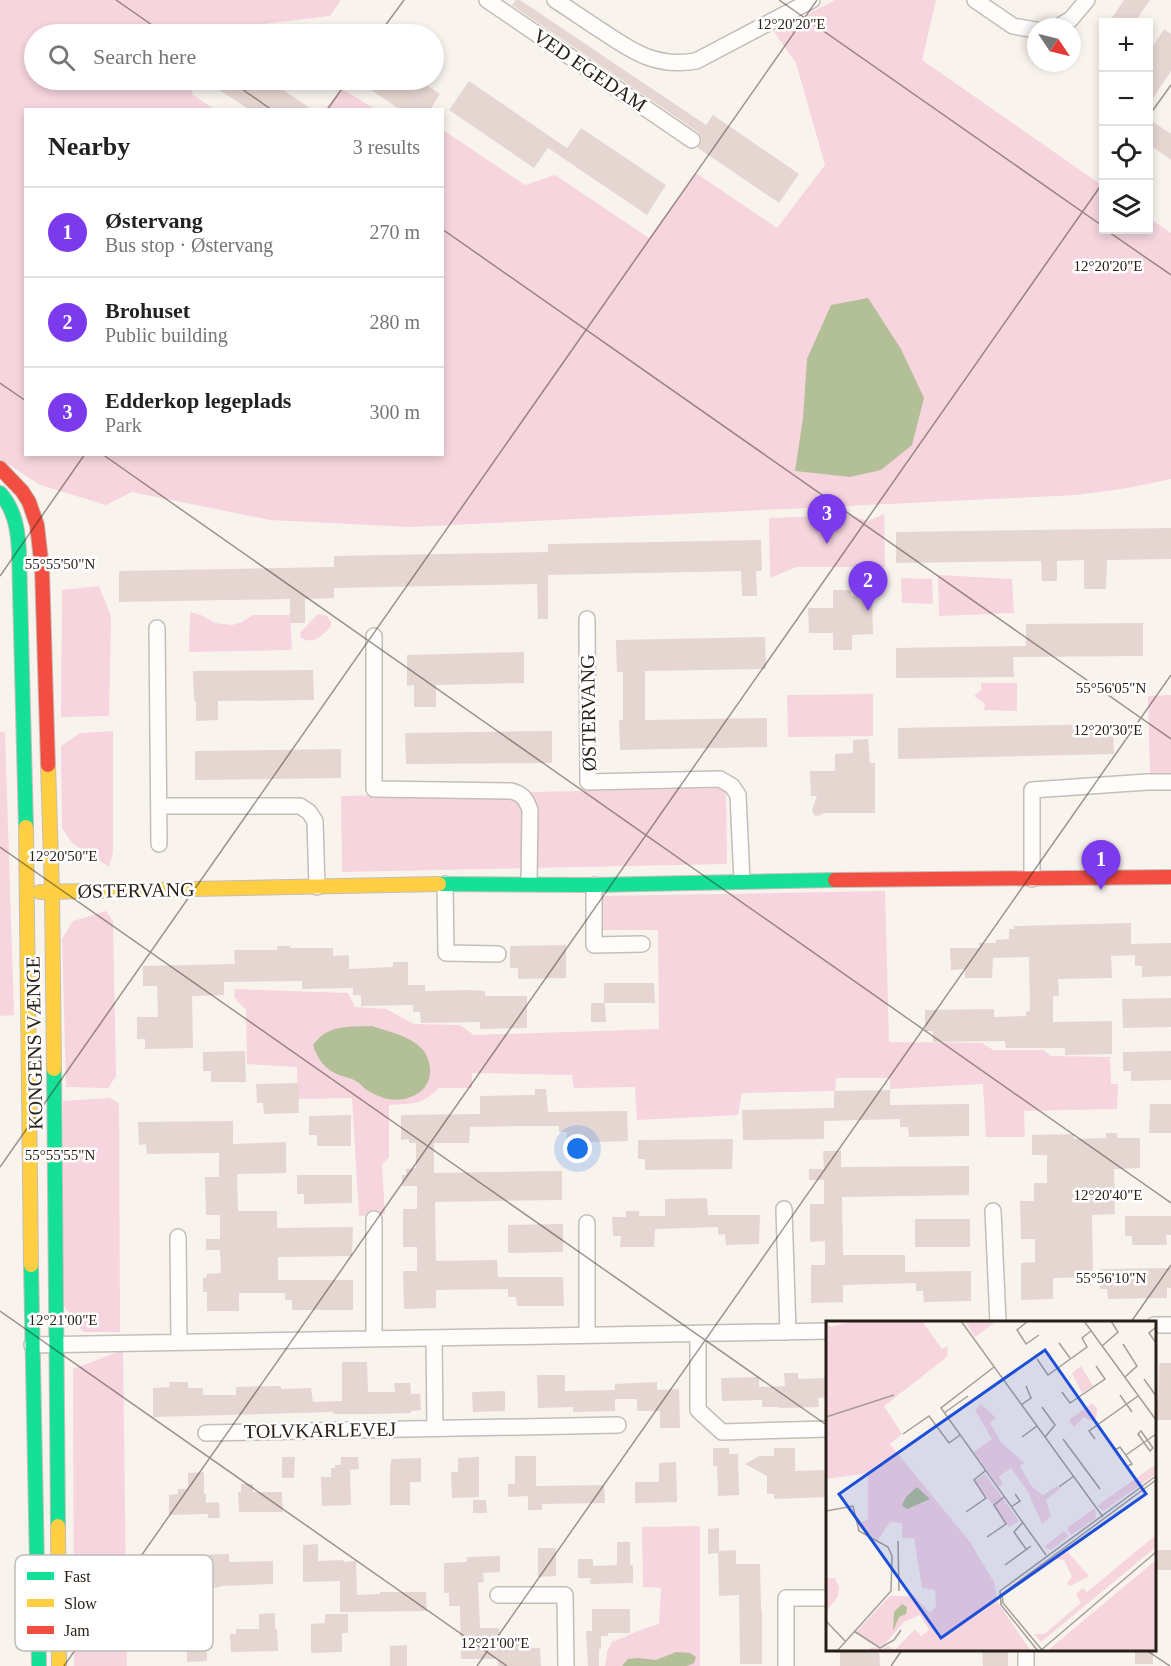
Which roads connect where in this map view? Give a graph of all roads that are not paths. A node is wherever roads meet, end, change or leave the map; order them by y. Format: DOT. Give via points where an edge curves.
graph roads {
  1 [pos="487,0"];
  2 [pos="555,0"];
  3 [pos="812,0"];
  4 [pos="975,0"];
  5 [pos="1087,0"];
  6 [pos="1072,18"];
  7 [pos="1027,28"];
  8 [pos="692,140"];
  9 [pos="0,468"];
  10 [pos="0,493"];
  11 [pos="587,619"];
  12 [pos="157,628"];
  13 [pos="374,636"];
  14 [pos="1171,782"];
  15 [pos="159,806"];
  16 [pos="159,844"];
  17 [pos="1171,877"];
  18 [pos="1032,879"];
  19 [pos="742,881"];
  20 [pos="529,883"];
  21 [pos="445,884"];
  22 [pos="594,885"];
  23 [pos="317,887"];
  24 [pos="52,891"];
  25 [pos="28,892"];
  26 [pos="642,944"];
  27 [pos="498,954"];
  28 [pos="784,1209"];
  29 [pos="993,1210"];
  30 [pos="374,1219"];
  31 [pos="587,1223"];
  32 [pos="178,1237"];
  33 [pos="998,1321"];
  34 [pos="826,1331"];
  35 [pos="788,1332"];
  36 [pos="698,1333"];
  37 [pos="587,1335"];
  38 [pos="434,1338"];
  39 [pos="374,1339"];
  40 [pos="179,1342"];
  41 [pos="32,1345"];
  42 [pos="57,1345"];
  43 [pos="618,1425"];
  44 [pos="435,1428"];
  45 [pos="826,1429"];
  46 [pos="206,1433"];
  47 [pos="37,1555"];
  48 [pos="58,1555"];
  49 [pos="498,1595"];
  50 [pos="826,1598"];
  51 [pos="39,1651"];
  52 [pos="59,1651"];
  53 [pos="39,1666"];
  54 [pos="59,1666"];
  55 [pos="566,1666"];
  56 [pos="786,1666"];
  1 -- 8 [label="street, VED EGEDAM"];
  2 -- 3 [label="street" via="633,51 654,60 685,63 696,61"];
  4 -- 7 [label="street" via="1012,26"];
  5 -- 6 [label="street"];
  9 -- 24 [label="street, KONGENS VÆNGE" via="16,481 30,501 38,526"];
  10 -- 25 [label="street, KONGENS VÆNGE" via="8,501 17,525 20,561"];
  11 -- 19 [label="street, ØSTERVANG" via="588,782 720,779 732,786 738,795"];
  12 -- 15 [label="street"];
  13 -- 20 [label="street" via="374,789 520,794 530,810"];
  14 -- 18 [label="street" via="1032,790"];
  15 -- 16 [label="street"];
  15 -- 23 [label="street" via="300,806 315,822"];
  17 -- 18 [label="street, ØSTERVANG"];
  18 -- 19 [label="street, ØSTERVANG"];
  19 -- 22 [label="street, ØSTERVANG"];
  20 -- 21 [label="street, ØSTERVANG"];
  20 -- 22 [label="street, ØSTERVANG"];
  21 -- 23 [label="street, ØSTERVANG"];
  21 -- 27 [label="street" via="446,953"];
  22 -- 26 [label="street" via="594,945"];
  23 -- 24 [label="street, ØSTERVANG"];
  24 -- 25 [label="street, ØSTERVANG"];
  24 -- 42 [label="street, KONGENS VÆNGE"];
  25 -- 41 [label="street, KONGENS VÆNGE"];
  28 -- 35 [label="street"];
  29 -- 33 [label="street"];
  30 -- 39 [label="street"];
  31 -- 37 [label="street"];
  32 -- 40 [label="street"];
  34 -- 35 [label="street"];
  35 -- 36 [label="street"];
  36 -- 37 [label="street"];
  36 -- 45 [label="street" via="698,1410 722,1431"];
  37 -- 38 [label="street"];
  38 -- 39 [label="street"];
  38 -- 44 [label="street"];
  39 -- 40 [label="street"];
  40 -- 42 [label="street"];
  41 -- 42 [label="street"];
  41 -- 47 [label="street, KONGENS VÆNGE"];
  42 -- 48 [label="street, KONGENS VÆNGE"];
  43 -- 44 [label="street, TOLVKARLEVEJ"];
  44 -- 46 [label="street, TOLVKARLEVEJ"];
  49 -- 55 [label="street" via="566,1595"];
  50 -- 56 [label="street" via="786,1598"];
  51 -- 53 [label="street, KONGENS VÆNGE"];
  52 -- 54 [label="street, KONGENS VÆNGE"];
}
